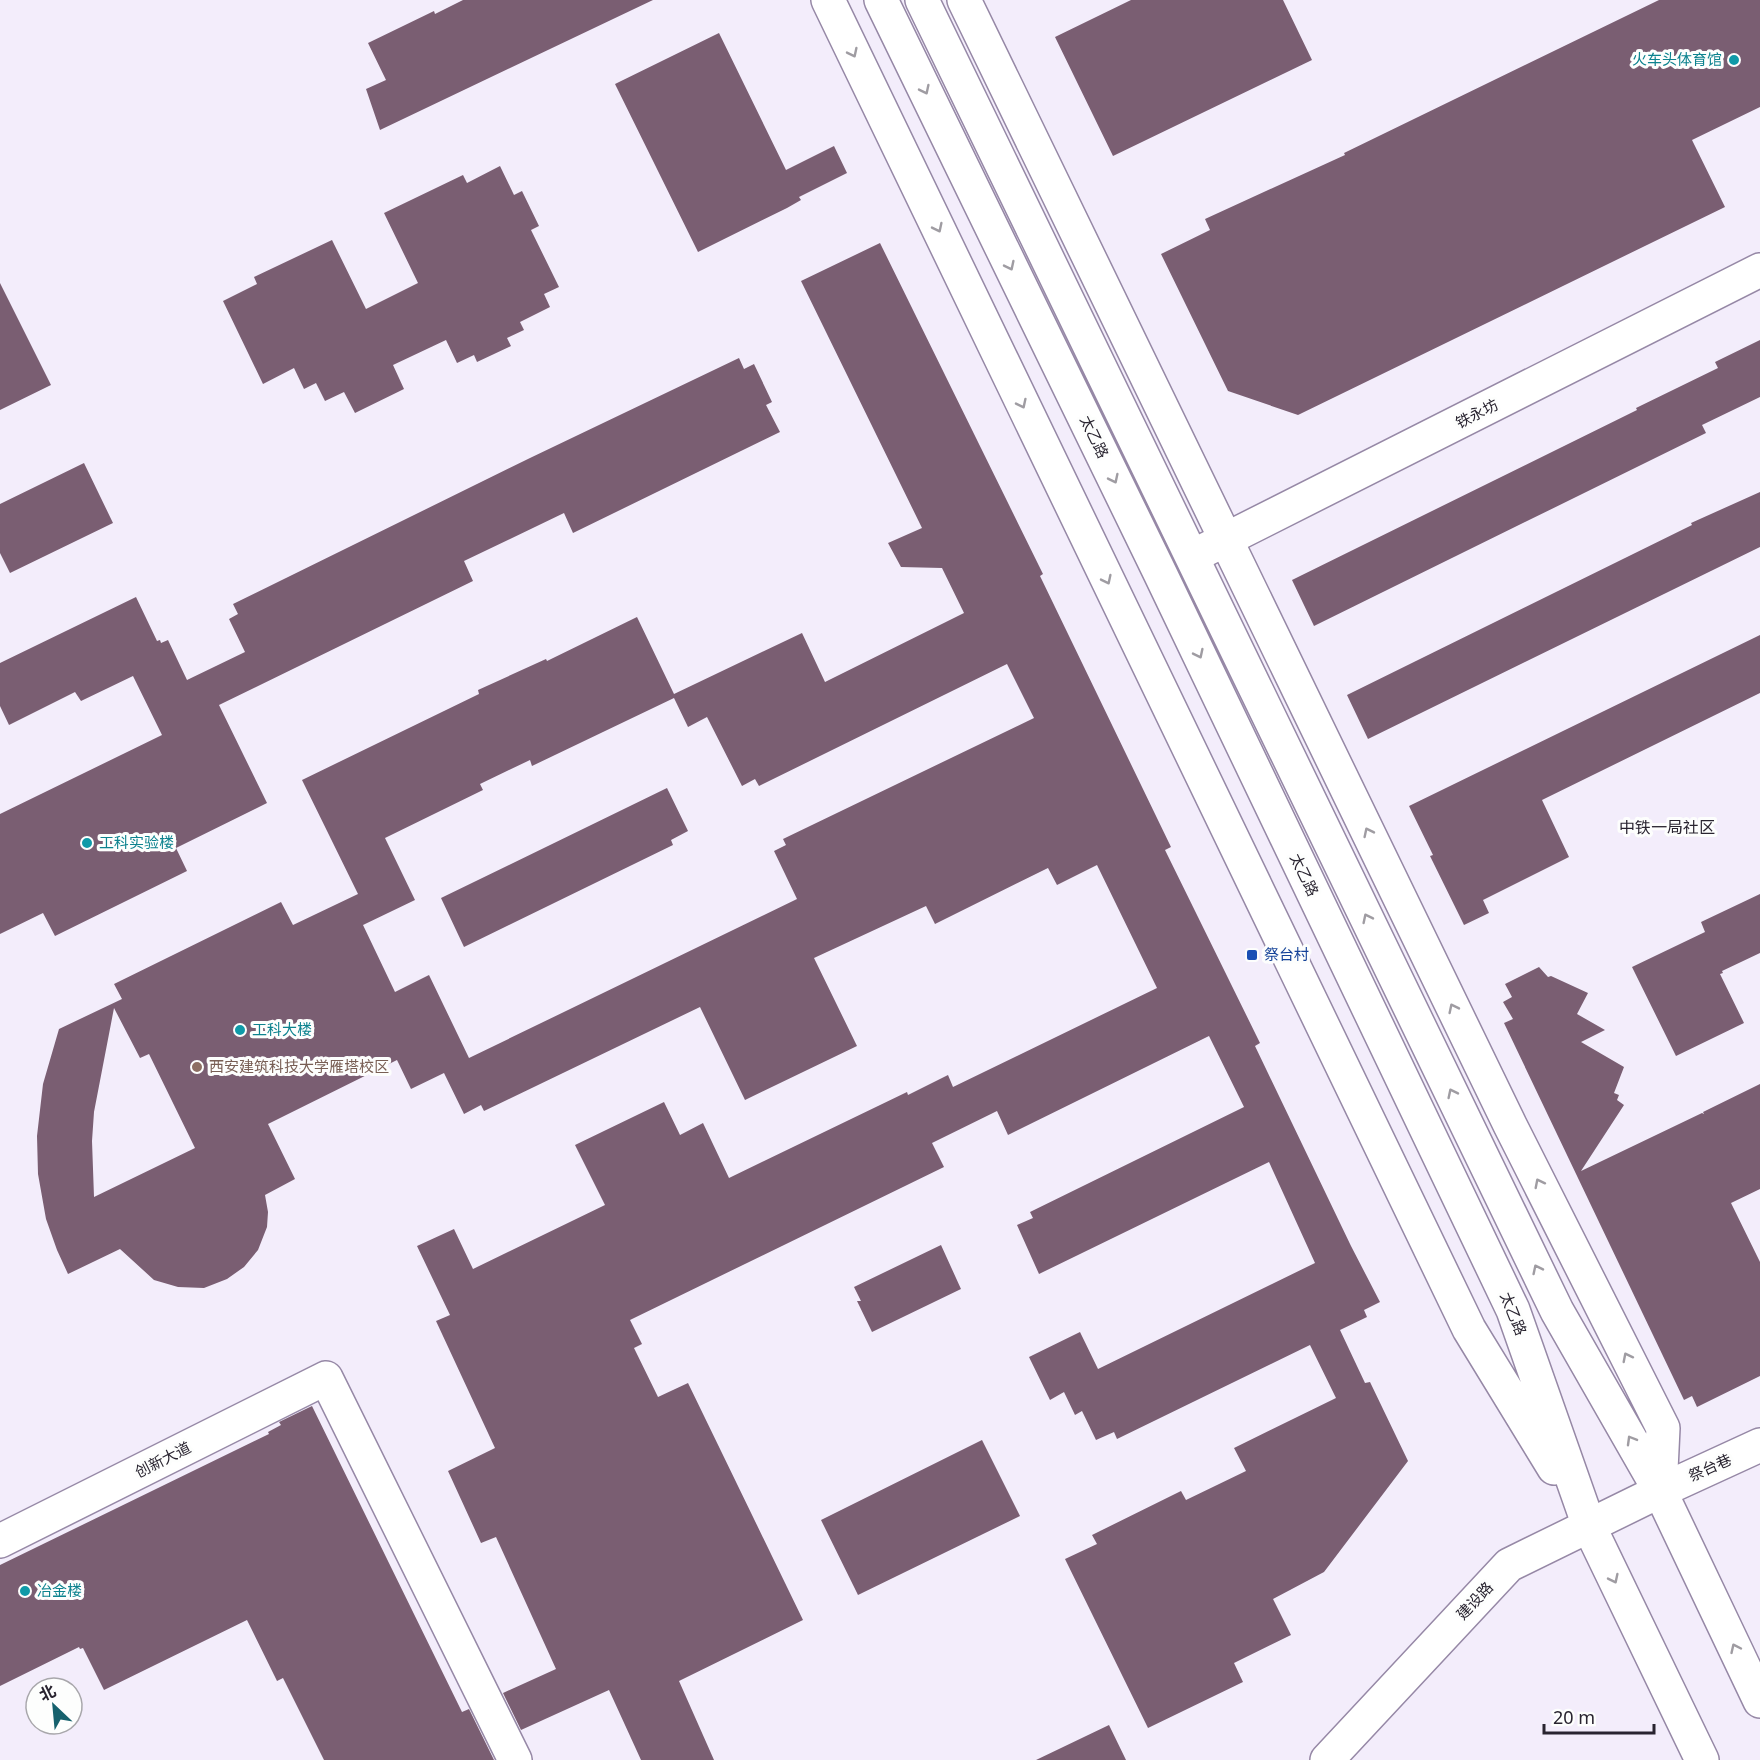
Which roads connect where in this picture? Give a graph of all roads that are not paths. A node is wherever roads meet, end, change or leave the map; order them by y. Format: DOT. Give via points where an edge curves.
graph roads {
  1 [pos="828,0"];
  2 [pos="881,0"];
  3 [pos="922,0"];
  4 [pos="964,0"];
  5 [pos="1760,270"];
  6 [pos="1226,541"];
  7 [pos="1193,556"];
  8 [pos="1760,1445"];
  9 [pos="1660,1491"];
  10 [pos="1589,1526"];
  11 [pos="0,1541"];
  12 [pos="1760,1701"];
  13 [pos="515,1760"];
  14 [pos="1327,1760"];
  15 [pos="1702,1760"];
  1 -- 10 [label="main road, one-way" via="1469,1329"];
  2 -- 10 [label="main road, 太乙路, one-way" via="1513,1310"];
  3 -- 7 [label="main road"];
  4 -- 6 [label="main road"];
  5 -- 6 [label="main road, 铁永坊"];
  6 -- 7 [label="main road, 铁永坊"];
  9 -- 6 [label="main road, one-way" via="1663,1428"];
  9 -- 7 [label="main road, one-way" via="1557,1311"];
  8 -- 9 [label="main road, 祭台巷"];
  9 -- 10 [label="main road, 建设路"];
  12 -- 9 [label="main road, one-way"];
  10 -- 14 [label="main road, 建设路" via="1509,1565"];
  10 -- 15 [label="main road, 太乙路, one-way"];
  11 -- 13 [label="main road, 创新大道" via="326,1378"];
}
